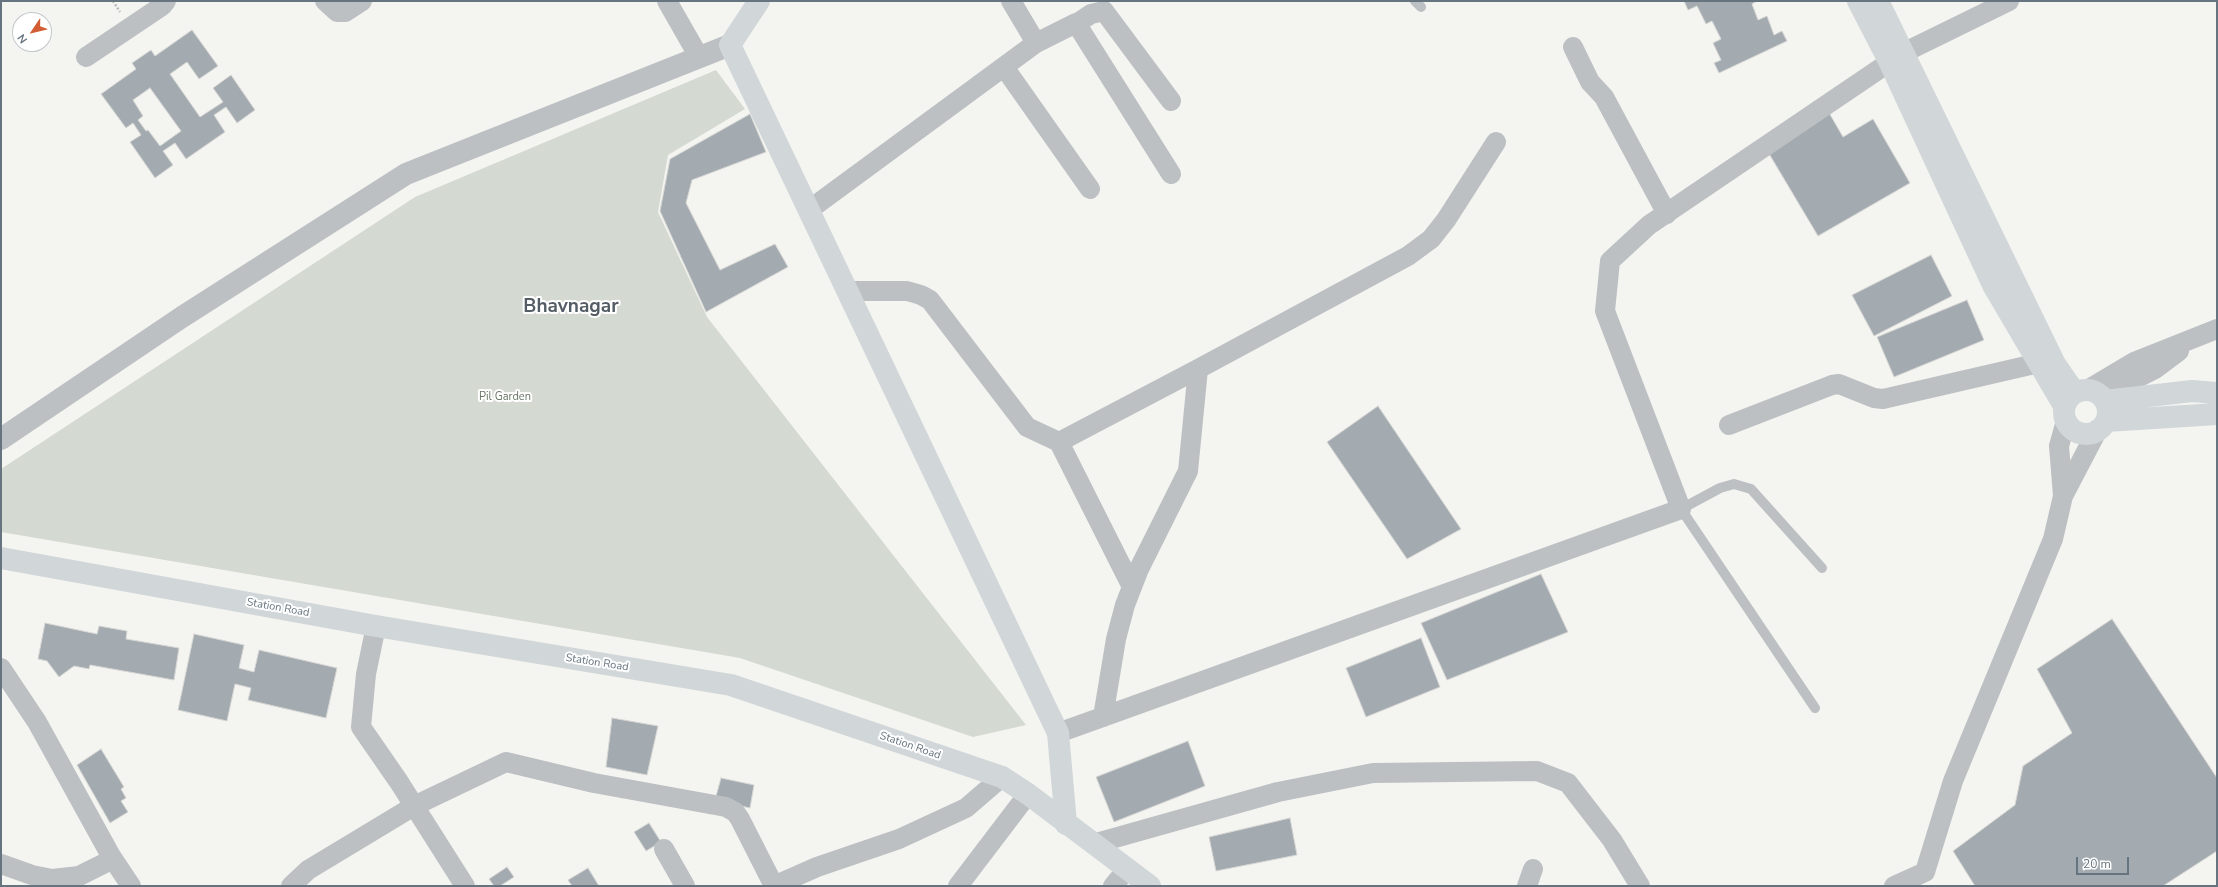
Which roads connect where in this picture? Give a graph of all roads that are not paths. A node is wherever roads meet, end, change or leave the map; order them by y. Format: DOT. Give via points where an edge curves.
graph roads {
  1 [pos="166,1"];
  2 [pos="325,1"];
  3 [pos="362,1"];
  4 [pos="667,1"];
  5 [pos="759,1"];
  6 [pos="1011,1"];
  7 [pos="1858,1"];
  8 [pos="1878,1"];
  9 [pos="2009,1"];
  10 [pos="1076,24"];
  11 [pos="1036,43"];
  12 [pos="730,45"];
  13 [pos="1573,47"];
  14 [pos="699,57"];
  15 [pos="86,58"];
  16 [pos="1897,58"];
  17 [pos="1004,66"];
  18 [pos="1171,101"];
  19 [pos="1496,142"];
  20 [pos="1171,174"];
  21 [pos="1090,189"];
  22 [pos="809,210"];
  23 [pos="1667,214"];
  24 [pos="847,291"];
  25 [pos="2217,329"];
  26 [pos="2039,363"];
  27 [pos="1198,369"];
  28 [pos="2217,393"];
  29 [pos="2088,407"];
  30 [pos="2217,414"];
  31 [pos="1729,425"];
  32 [pos="1,439"];
  33 [pos="1059,442"];
  34 [pos="2063,496"];
  35 [pos="1681,509"];
  36 [pos="1,558"];
  37 [pos="1822,568"];
  38 [pos="1132,587"];
  39 [pos="376,626"];
  40 [pos="1,668"];
  41 [pos="1815,708"];
  42 [pos="1103,717"];
  43 [pos="1058,734"];
  44 [pos="1002,777"];
  45 [pos="1028,794"];
  46 [pos="414,806"];
  47 [pos="1066,824"];
  48 [pos="1093,844"];
  49 [pos="664,849"];
  50 [pos="113,860"];
  51 [pos="1,864"];
  52 [pos="1127,869"];
  53 [pos="81,880"];
  54 [pos="24,881"];
  55 [pos="131,886"];
  56 [pos="291,886"];
  57 [pos="465,886"];
  58 [pos="685,886"];
  59 [pos="774,886"];
  60 [pos="958,886"];
  61 [pos="1113,886"];
  62 [pos="1150,886"];
  63 [pos="1640,886"];
  64 [pos="1894,886"];
  1 -- 15 [label="street"];
  2 -- 3 [label="street" via="337,12 345,12"];
  4 -- 14 [label="street"];
  5 -- 12 [label="main road"];
  6 -- 11 [label="street"];
  7 -- 16 [label="main road"];
  8 -- 16 [label="main road"];
  9 -- 16 [label="street"];
  10 -- 11 [label="street"];
  10 -- 18 [label="street" via="1091,14 1104,12"];
  10 -- 20 [label="street"];
  11 -- 17 [label="street"];
  12 -- 14 [label="street"];
  12 -- 22 [label="main road"];
  13 -- 23 [label="street" via="1590,82 1604,97"];
  14 -- 32 [label="street" via="406,174 182,317"];
  16 -- 23 [label="street"];
  16 -- 26 [label="main road" via="1994,288"];
  16 -- 29 [label="main road" via="2055,364"];
  17 -- 21 [label="street"];
  17 -- 22 [label="street"];
  19 -- 27 [label="street" via="1431,239 1408,256"];
  22 -- 24 [label="main road"];
  23 -- 35 [label="street" via="1649,226 1610,261 1605,311"];
  24 -- 33 [label="street" via="907,292 930,300 1027,426"];
  24 -- 43 [label="main road"];
  25 -- 29 [label="street" via="2134,362"];
  26 -- 29 [label="main road"];
  26 -- 31 [label="street" via="1884,400 1839,384 1832,385"];
  27 -- 33 [label="street"];
  27 -- 38 [label="street" via="1188,471"];
  28 -- 29 [label="main road" via="2192,391"];
  29 -- 30 [label="main road"];
  29 -- 34 [label="street"];
  29 -- 34 [label="street" via="2059,446"];
  33 -- 38 [label="street"];
  34 -- 64 [label="street" via="2053,539 1953,781 1925,872"];
  35 -- 37 [label="lane" via="1720,488 1734,484 1751,489"];
  35 -- 41 [label="lane"];
  35 -- 42 [label="street"];
  36 -- 39 [label="main road, Station Road"];
  38 -- 42 [label="street" via="1116,639"];
  39 -- 44 [label="main road, Station Road" via="731,685"];
  39 -- 46 [label="street" via="366,674 361,728"];
  40 -- 50 [label="street" via="37,722"];
  42 -- 43 [label="street"];
  43 -- 47 [label="main road"];
  44 -- 45 [label="main road, Station Road"];
  44 -- 59 [label="street" via="966,808 899,839 817,867"];
  45 -- 47 [label="main road, Station Road"];
  45 -- 60 [label="street"];
  46 -- 56 [label="street" via="308,870"];
  46 -- 57 [label="street"];
  46 -- 59 [label="street" via="506,762 726,807 735,812 740,819"];
  47 -- 48 [label="main road, Station Road"];
  48 -- 52 [label="main road, Station Road"];
  48 -- 63 [label="street" via="1278,792 1373,773 1537,771 1568,783 1612,840"];
  49 -- 58 [label="street"];
  50 -- 53 [label="street"];
  50 -- 55 [label="street"];
  51 -- 54 [label="street"];
  52 -- 61 [label="street"];
  52 -- 62 [label="main road, Station Road"];
  53 -- 54 [label="street"];
}
